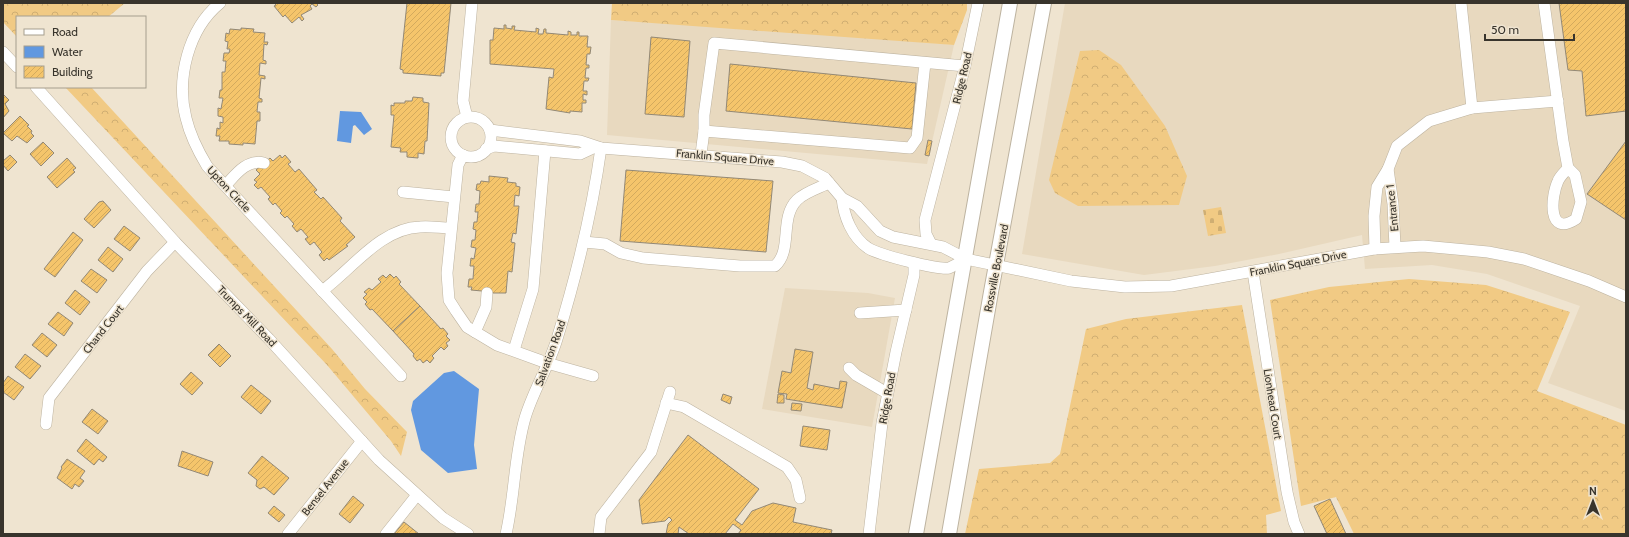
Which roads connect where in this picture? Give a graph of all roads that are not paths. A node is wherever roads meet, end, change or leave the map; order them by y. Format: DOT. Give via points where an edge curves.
graph roads {
  1 [pos="220,3"];
  2 [pos="472,3"];
  3 [pos="978,3"];
  4 [pos="1010,3"];
  5 [pos="1044,3"];
  6 [pos="1462,3"];
  7 [pos="1544,3"];
  8 [pos="3,52"];
  9 [pos="925,63"];
  10 [pos="16,66"];
  11 [pos="965,66"];
  12 [pos="37,88"];
  13 [pos="1558,101"];
  14 [pos="1472,108"];
  15 [pos="466,117"];
  16 [pos="490,130"];
  17 [pos="704,132"];
  18 [pos="598,148"];
  19 [pos="486,149"];
  20 [pos="545,151"];
  21 [pos="701,154"];
  22 [pos="463,155"];
  23 [pos="264,163"];
  24 [pos="1568,168"];
  25 [pos="1388,169"];
  26 [pos="829,182"];
  27 [pos="226,185"];
  28 [pos="403,192"];
  29 [pos="454,197"];
  30 [pos="842,198"];
  31 [pos="451,228"];
  32 [pos="175,242"];
  33 [pos="584,242"];
  34 [pos="931,244"];
  35 [pos="1395,247"];
  36 [pos="1375,249"];
  37 [pos="966,259"];
  38 [pos="914,263"];
  39 [pos="996,266"];
  40 [pos="1253,272"];
  41 [pos="322,291"];
  42 [pos="487,293"];
  43 [pos="1626,297"];
  44 [pos="906,310"];
  45 [pos="860,312"];
  46 [pos="475,332"];
  47 [pos="514,350"];
  48 [pos="547,363"];
  49 [pos="849,368"];
  50 [pos="401,376"];
  51 [pos="593,376"];
  52 [pos="887,393"];
  53 [pos="46,424"];
  54 [pos="362,441"];
  55 [pos="417,495"];
  56 [pos="800,498"];
  57 [pos="451,530"];
  58 [pos="288,534"];
  59 [pos="386,534"];
  60 [pos="468,534"];
  61 [pos="506,534"];
  62 [pos="599,534"];
  63 [pos="869,534"];
  64 [pos="916,534"];
  65 [pos="949,534"];
  66 [pos="1299,534"];
  1 -- 27 [label="street, Upton Circle" via="199,29 189,51 183,80 183,102 197,148 207,166"];
  2 -- 15 [label="street" via="463,101"];
  3 -- 11 [label="street, Ridge Road"];
  4 -- 37 [label="main road"];
  5 -- 39 [label="main road, Rossville Boulevard"];
  6 -- 14 [label="street"];
  7 -- 13 [label="street"];
  8 -- 10 [label="street"];
  9 -- 11 [label="street"];
  9 -- 17 [label="street" via="917,138 910,148"];
  9 -- 17 [label="street" via="714,43"];
  11 -- 34 [label="street, Ridge Road" via="925,220 926,234"];
  12 -- 32 [label="street, Trumps Mill Road"];
  13 -- 14 [label="street"];
  13 -- 24 [label="street"];
  14 -- 25 [label="street" via="1429,121 1397,146"];
  15 -- 16 [label="street" via="478,118"];
  15 -- 22 [label="street" via="456,123 450,135 453,147"];
  16 -- 18 [label="street, Franklin Square Drive" via="580,141"];
  16 -- 19 [label="street" via="490,144"];
  17 -- 21 [label="street"];
  18 -- 20 [label="street, Franklin Square Drive" via="580,154"];
  18 -- 21 [label="street, Franklin Square Drive"];
  18 -- 33 [label="street, Salvation Road"];
  19 -- 20 [label="street, Franklin Square Drive" via="494,146"];
  19 -- 22 [label="street" via="476,156"];
  20 -- 47 [label="street" via="533,289"];
  21 -- 26 [label="street, Franklin Square Drive" via="802,166"];
  22 -- 29 [label="street" via="458,165"];
  23 -- 27 [label="street" via="254,162 247,165"];
  25 -- 35 [label="street, Entrance 1"];
  25 -- 36 [label="street" via="1377,187 1374,200"];
  26 -- 30 [label="street, Franklin Square Drive"];
  26 -- 33 [label="street" via="793,204 783,256 775,266 740,266 643,258 621,253 605,244"];
  27 -- 41 [label="street, Upton Circle"];
  28 -- 29 [label="street"];
  29 -- 31 [label="street"];
  30 -- 34 [label="street, Franklin Square Drive" via="857,206 880,231 893,237"];
  30 -- 38 [label="street, Franklin Square Drive" via="848,223 868,248"];
  31 -- 41 [label="street" via="419,227 382,239"];
  31 -- 46 [label="street" via="447,273 449,300 467,327"];
  32 -- 53 [label="street, Chand Court" via="147,271 49,398"];
  32 -- 54 [label="street, Trumps Mill Road" via="265,334"];
  33 -- 48 [label="street, Salvation Road" via="557,340"];
  34 -- 37 [label="street, Franklin Square Drive"];
  35 -- 36 [label="street, Franklin Square Drive"];
  35 -- 43 [label="street, Franklin Square Drive" via="1456,249 1524,259 1589,281"];
  36 -- 40 [label="street, Franklin Square Drive"];
  37 -- 38 [label="street, Franklin Square Drive" via="948,268"];
  37 -- 39 [label="street, Franklin Square Drive"];
  37 -- 64 [label="main road"];
  38 -- 44 [label="street, Ridge Road" via="914,275"];
  39 -- 40 [label="street, Franklin Square Drive" via="1071,281 1131,287 1171,286"];
  39 -- 65 [label="main road, Rossville Boulevard"];
  40 -- 66 [label="street, Lionhead Court" via="1287,492"];
  41 -- 50 [label="street, Upton Circle"];
  42 -- 46 [label="street" via="486,307"];
  44 -- 45 [label="street"];
  44 -- 52 [label="street, Ridge Road"];
  46 -- 47 [label="street" via="497,345"];
  47 -- 48 [label="street"];
  48 -- 51 [label="street"];
  48 -- 61 [label="street, Salvation Road" via="526,416 520,440"];
  49 -- 52 [label="street" via="856,375"];
  52 -- 63 [label="street, Ridge Road"];
  54 -- 55 [label="street, Trumps Mill Road"];
  54 -- 58 [label="street, Bensel Avenue"];
  55 -- 57 [label="street, Trumps Mill Road"];
  55 -- 59 [label="street"];
  56 -- 62 [label="street" via="796,480 787,467 668,397 651,452 601,517"];
  57 -- 60 [label="street, Trumps Mill Road"];
}
